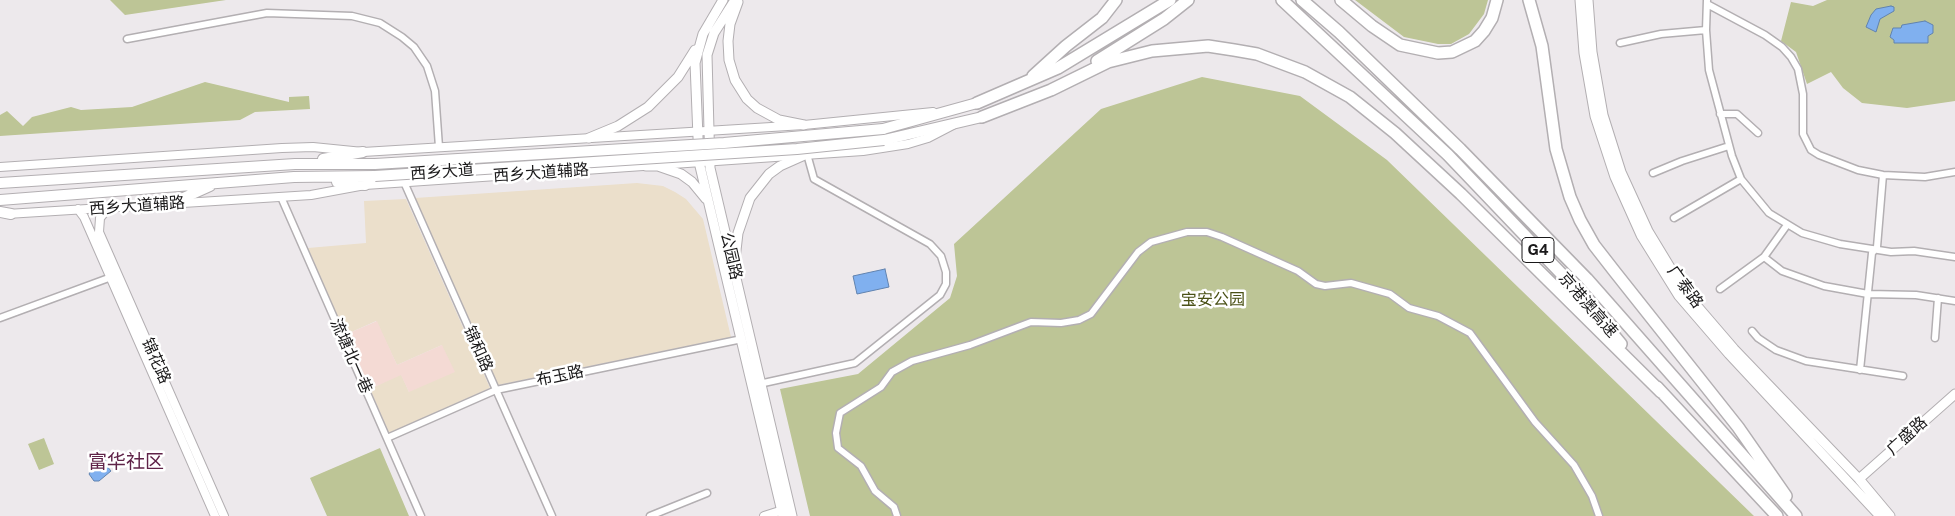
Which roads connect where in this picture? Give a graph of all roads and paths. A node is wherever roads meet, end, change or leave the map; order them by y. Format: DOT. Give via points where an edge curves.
graph roads {
  1 [pos="723,0"];
  2 [pos="737,0"];
  3 [pos="1116,0"];
  4 [pos="1170,0"];
  5 [pos="1188,0"];
  6 [pos="1282,0"];
  7 [pos="1302,0"];
  8 [pos="1342,0"];
  9 [pos="1496,0"];
  10 [pos="1529,0"];
  11 [pos="1580,0"];
  12 [pos="1588,0"];
  13 [pos="1707,2"];
  14 [pos="1706,30"];
  15 [pos="127,39"];
  16 [pos="699,43"];
  17 [pos="1620,43"];
  18 [pos="1023,85"];
  19 [pos="1051,90"];
  20 [pos="977,104"];
  21 [pos="950,112"];
  22 [pos="1720,114"];
  23 [pos="982,117"];
  24 [pos="957,123"];
  25 [pos="804,125"];
  26 [pos="775,126"];
  27 [pos="709,130"];
  28 [pos="698,131"];
  29 [pos="1758,133"];
  30 [pos="883,134"];
  31 [pos="628,135"];
  32 [pos="589,138"];
  33 [pos="1729,146"];
  34 [pos="439,147"];
  35 [pos="364,152"];
  36 [pos="808,154"];
  37 [pos="773,157"];
  38 [pos="710,161"];
  39 [pos="699,162"];
  40 [pos="295,164"];
  41 [pos="641,166"];
  42 [pos="0,167"];
  43 [pos="1955,172"];
  44 [pos="1653,173"];
  45 [pos="1883,175"];
  46 [pos="294,177"];
  47 [pos="1741,179"];
  48 [pos="404,182"];
  49 [pos="0,183"];
  50 [pos="218,183"];
  51 [pos="365,185"];
  52 [pos="281,197"];
  53 [pos="0,200"];
  54 [pos="170,204"];
  55 [pos="710,205"];
  56 [pos="109,207"];
  57 [pos="78,209"];
  58 [pos="0,213"];
  59 [pos="11,214"];
  60 [pos="1674,218"];
  61 [pos="1787,225"];
  62 [pos="1874,250"];
  63 [pos="1764,257"];
  64 [pos="1955,257"];
  65 [pos="734,271"];
  66 [pos="114,276"];
  67 [pos="1720,289"];
  68 [pos="1868,294"];
  69 [pos="1938,298"];
  70 [pos="1955,301"];
  71 [pos="0,318"];
  72 [pos="1752,331"];
  73 [pos="1935,338"];
  74 [pos="742,339"];
  75 [pos="1860,370"];
  76 [pos="1903,376"];
  77 [pos="757,384"];
  78 [pos="496,390"];
  79 [pos="1661,392"];
  80 [pos="1955,394"];
  81 [pos="387,438"];
  82 [pos="1856,482"];
  83 [pos="707,493"];
  84 [pos="786,513"];
  85 [pos="215,516"];
  86 [pos="224,516"];
  87 [pos="421,516"];
  88 [pos="552,516"];
  89 [pos="650,516"];
  90 [pos="764,516"];
  91 [pos="897,516"];
  92 [pos="1599,516"];
  93 [pos="1777,516"];
  94 [pos="1798,516"];
  95 [pos="1880,516"];
  96 [pos="1890,516"];
  1 -- 16 [label="main road, 公园路"];
  2 -- 25 [label="main road" via="728,41 735,80 756,108 779,120"];
  2 -- 27 [label="main road, 公园路" via="718,26 709,47 706,63"];
  3 -- 18 [label="highway" via="1102,18"];
  4 -- 18 [label="highway" via="1058,68"];
  5 -- 19 [label="highway"];
  6 -- 79 [label="highway, 京港澳高速 / G4" via="1448,155 1575,288"];
  7 -- 94 [label="highway, 京港澳高速 / G4" via="1460,149 1587,279"];
  8 -- 9 [label="highway" via="1400,45 1438,53 1452,52 1475,40 1492,18"];
  10 -- 94 [label="highway" via="1542,46 1556,149 1580,220 1594,245 1755,450"];
  11 -- 82 [label="main road, 广泰路" via="1584,53 1595,116 1615,177 1641,235 1679,296 1729,354"];
  12 -- 82 [label="main road, 广泰路" via="1592,52 1603,114 1624,180 1648,231 1691,299"];
  13 -- 14 [label="street"];
  13 -- 45 [label="street" via="1766,36 1791,57 1798,70 1803,94 1802,134 1811,150 1858,170"];
  14 -- 17 [label="street" via="1661,34"];
  14 -- 22 [label="street" via="1709,70"];
  15 -- 34 [label="street" via="267,13 352,16 380,23 402,36 427,66 435,91"];
  16 -- 28 [label="main road, 公园路" via="695,71"];
  16 -- 32 [label="main road" via="678,77 648,107 627,121"];
  18 -- 20 [label="highway"];
  19 -- 23 [label="highway"];
  19 -- 79 [label="highway" via="1128,55 1183,47 1208,46 1257,54 1305,72 1350,98 1395,133"];
  20 -- 21 [label="main road"];
  21 -- 25 [label="street, 西乡大道辅路" via="910,113"];
  21 -- 30 [label="main road"];
  22 -- 29 [label="street" via="1737,114"];
  22 -- 33 [label="street"];
  23 -- 24 [label="main road"];
  24 -- 30 [label="main road"];
  24 -- 36 [label="street, 西乡大道辅路" via="943,132 908,144"];
  25 -- 26 [label="street, 西乡大道辅路"];
  26 -- 27 [label="street, 西乡大道辅路"];
  26 -- 37 [label="street" via="766,129 760,139 762,150"];
  27 -- 28 [label="street, 西乡大道辅路"];
  27 -- 38 [label="main road, 公园路"];
  28 -- 31 [label="street, 西乡大道辅路"];
  28 -- 39 [label="main road, 公园路"];
  30 -- 40 [label="main road, 西乡大道, bridge" via="375,164"];
  30 -- 46 [label="main road, 西乡大道, bridge" via="797,149 376,176"];
  31 -- 32 [label="street, 西乡大道辅路"];
  31 -- 41 [label="street" via="640,141 644,150"];
  32 -- 34 [label="street, 西乡大道辅路"];
  33 -- 44 [label="street" via="1682,160"];
  33 -- 47 [label="street"];
  34 -- 35 [label="street, 西乡大道辅路"];
  35 -- 40 [label="main road"];
  35 -- 42 [label="street, 西乡大道辅路" via="313,147 282,148"];
  36 -- 37 [label="street, 西乡大道辅路"];
  36 -- 65 [label="main road" via="780,166 764,179 750,198 738,233"];
  36 -- 77 [label="street" via="814,179 930,244 941,256 946,284 940,294 855,363"];
  37 -- 38 [label="street, 西乡大道辅路"];
  38 -- 39 [label="street, 西乡大道辅路"];
  38 -- 65 [label="main road, 公园路"];
  39 -- 41 [label="street, 西乡大道辅路"];
  39 -- 55 [label="main road, 公园路"];
  40 -- 49 [label="main road, 西乡大道"];
  41 -- 48 [label="street, 西乡大道辅路"];
  41 -- 55 [label="main road" via="658,166 681,174 702,192"];
  43 -- 45 [label="street" via="1925,177"];
  45 -- 62 [label="street" via="1877,248"];
  46 -- 50 [label="main road, 西乡大道"];
  46 -- 51 [label="main road"];
  47 -- 60 [label="street"];
  47 -- 61 [label="street" via="1769,213"];
  48 -- 51 [label="street, 西乡大道辅路"];
  48 -- 78 [label="street, 锦和路"];
  50 -- 53 [label="main road, 西乡大道"];
  50 -- 54 [label="main road"];
  51 -- 52 [label="street, 西乡大道辅路"];
  52 -- 54 [label="street, 西乡大道辅路"];
  52 -- 81 [label="street, 流塘北一巷"];
  54 -- 56 [label="street, 西乡大道辅路"];
  55 -- 74 [label="main road, 公园路"];
  56 -- 57 [label="street, 西乡大道辅路"];
  56 -- 66 [label="street, 锦花路" via="100,218 99,232"];
  57 -- 59 [label="street, 西乡大道辅路"];
  57 -- 66 [label="street, 锦花路"];
  58 -- 59 [label="main road"];
  61 -- 62 [label="street" via="1840,244"];
  61 -- 63 [label="street"];
  62 -- 64 [label="street"];
  62 -- 68 [label="street"];
  63 -- 67 [label="street"];
  63 -- 68 [label="street" via="1782,271 1803,280"];
  65 -- 77 [label="main road, 公园路"];
  66 -- 71 [label="street"];
  66 -- 85 [label="street, 锦花路"];
  66 -- 86 [label="street, 锦花路"];
  68 -- 69 [label="street"];
  68 -- 75 [label="street"];
  69 -- 70 [label="street"];
  69 -- 73 [label="street"];
  72 -- 75 [label="street" via="1766,344 1790,356 1821,365"];
  74 -- 77 [label="main road, 公园路"];
  74 -- 78 [label="street, 布玉路"];
  75 -- 76 [label="street"];
  77 -- 84 [label="main road, 公园路"];
  78 -- 81 [label="street, 布玉路"];
  78 -- 88 [label="street, 锦和路"];
  79 -- 93 [label="highway, 京港澳高速 / G4"];
  80 -- 82 [label="main road, 广盛路"];
  81 -- 87 [label="street, 流塘北一巷"];
  82 -- 95 [label="main road, 广泰路"];
  82 -- 96 [label="main road, 广泰路"];
  83 -- 89 [label="street"];
  84 -- 90 [label="street"];
  91 -- 92 [label="street" via="894,507 875,491 861,466 838,448 836,432 840,413 881,387 892,372 912,361 1031,322 1080,320 1091,314 1126,265 1151,242 1187,232 1207,232 1298,270 1316,284 1351,283 1390,294 1409,308 1438,316 1470,333 1535,422 1574,465 1592,496"];
}
